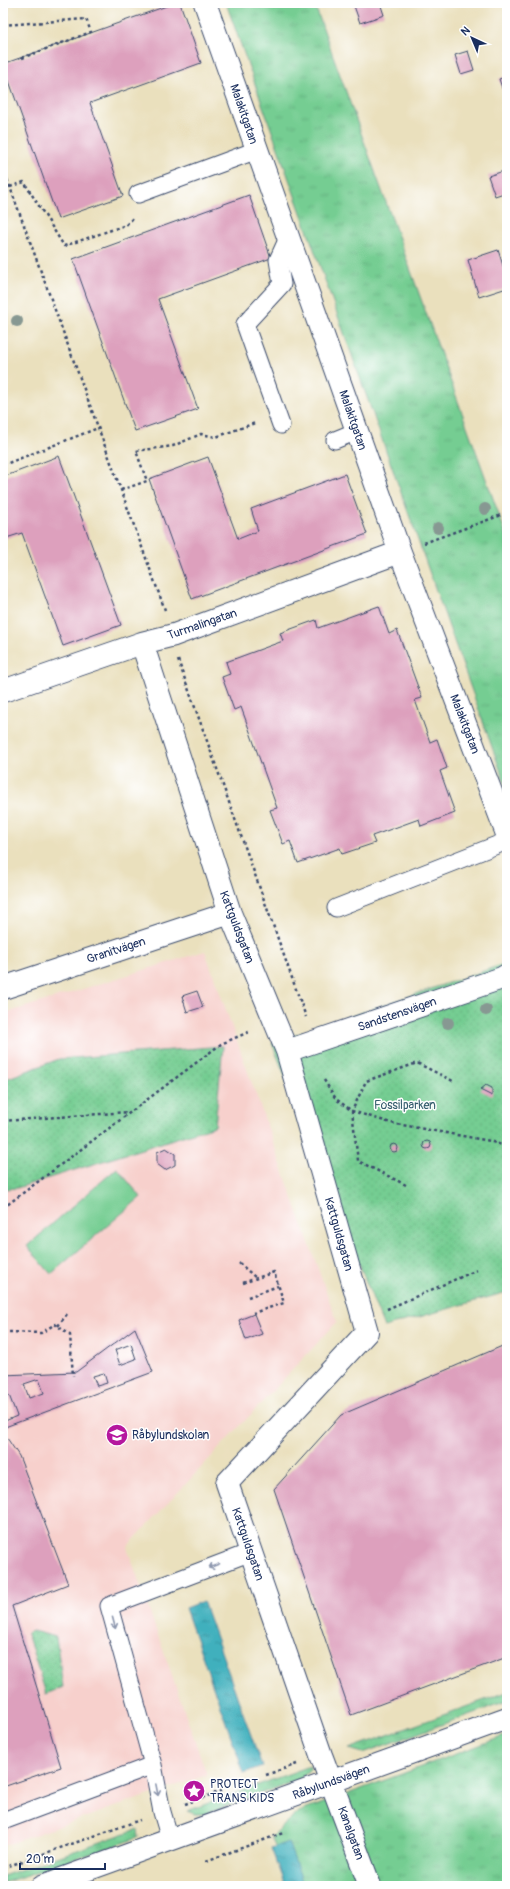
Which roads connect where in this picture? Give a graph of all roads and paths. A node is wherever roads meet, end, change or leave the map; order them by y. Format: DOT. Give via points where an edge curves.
graph roads {
  1 [pos="205,3"];
  2 [pos="3,25"];
  3 [pos="22,58"];
  4 [pos="257,150"];
  5 [pos="3,168"];
  6 [pos="10,187"];
  7 [pos="138,194"];
  8 [pos="288,238"];
  9 [pos="279,420"];
  10 [pos="98,428"];
  11 [pos="357,431"];
  12 [pos="335,440"];
  13 [pos="3,465"];
  14 [pos="121,490"];
  15 [pos="507,513"];
  16 [pos="400,552"];
  17 [pos="174,635"];
  18 [pos="142,643"];
  19 [pos="3,691"];
  20 [pos="507,834"];
  21 [pos="507,841"];
  22 [pos="336,908"];
  23 [pos="230,913"];
  24 [pos="507,975"];
  25 [pos="3,988"];
  26 [pos="255,1029"];
  27 [pos="310,1034"];
  28 [pos="287,1051"];
  29 [pos="455,1082"];
  30 [pos="352,1111"];
  31 [pos="129,1112"];
  32 [pos="3,1121"];
  33 [pos="507,1147"];
  34 [pos="406,1185"];
  35 [pos="3,1208"];
  36 [pos="239,1263"];
  37 [pos="477,1270"];
  38 [pos="256,1278"];
  39 [pos="243,1283"];
  40 [pos="278,1286"];
  41 [pos="248,1297"];
  42 [pos="253,1313"];
  43 [pos="67,1314"];
  44 [pos="363,1320"];
  45 [pos="58,1326"];
  46 [pos="9,1332"];
  47 [pos="73,1376"];
  48 [pos="251,1552"];
  49 [pos="507,1718"];
  50 [pos="321,1755"];
  51 [pos="153,1765"];
  52 [pos="259,1778"];
  53 [pos="332,1781"];
  54 [pos="223,1791"];
  55 [pos="162,1812"];
  56 [pos="3,1821"];
  57 [pos="283,1833"];
  58 [pos="170,1839"];
  59 [pos="206,1861"];
  60 [pos="3,1868"];
  61 [pos="42,1886"];
  62 [pos="370,1886"];
  1 -- 4 [label="street, Malakitgatan"];
  2 -- 3 [label="path" via="86,20 91,32"];
  4 -- 7 [label="lane"];
  4 -- 8 [label="street, Malakitgatan"];
  5 -- 6 [label="path"];
  6 -- 7 [label="path" via="24,182 64,246 126,225 132,218 141,214"];
  6 -- 10 [label="path"];
  8 -- 9 [label="lane" via="278,260 282,284 245,324"];
  8 -- 11 [label="street, Malakitgatan"];
  9 -- 14 [label="path" via="216,437 201,434 173,446 136,451 147,481"];
  10 -- 13 [label="path"];
  10 -- 14 [label="path"];
  11 -- 12 [label="lane"];
  11 -- 16 [label="street, Malakitgatan"];
  14 -- 17 [label="path"];
  15 -- 16 [label="path"];
  16 -- 17 [label="street, Turmalingatan"];
  16 -- 20 [label="street, Malakitgatan"];
  17 -- 18 [label="street, Turmalingatan"];
  17 -- 27 [label="path" via="171,640"];
  18 -- 19 [label="street, Turmalingatan"];
  18 -- 23 [label="street, Kattguldsgatan"];
  21 -- 22 [label="lane"];
  23 -- 25 [label="street, Granitvägen"];
  23 -- 28 [label="street, Kattguldsgatan"];
  24 -- 27 [label="street, Sandstensvägen"];
  26 -- 31 [label="path" via="221,1044"];
  27 -- 28 [label="street, Sandstensvägen"];
  27 -- 30 [label="path" via="324,1081 336,1099"];
  28 -- 44 [label="street, Kattguldsgatan"];
  29 -- 30 [label="path" via="417,1063 366,1081"];
  30 -- 33 [label="path" via="391,1123 490,1141"];
  30 -- 34 [label="path" via="358,1161"];
  31 -- 32 [label="path"];
  31 -- 35 [label="path"];
  36 -- 38 [label="path"];
  37 -- 44 [label="path"];
  38 -- 39 [label="path"];
  38 -- 40 [label="path" via="274,1272"];
  40 -- 41 [label="path"];
  40 -- 42 [label="path" via="284,1303"];
  43 -- 45 [label="path"];
  44 -- 48 [label="street, Kattguldsgatan" via="367,1332 227,1483"];
  45 -- 46 [label="path" via="55,1324 41,1333"];
  45 -- 47 [label="path" via="70,1335"];
  48 -- 50 [label="street, Kattguldsgatan"];
  48 -- 51 [label="lane, one-way" via="109,1606"];
  49 -- 53 [label="street, Råbylundsvägen"];
  50 -- 52 [label="path"];
  50 -- 53 [label="street, Kattguldsgatan"];
  51 -- 55 [label="lane, one-way"];
  51 -- 56 [label="lane"];
  53 -- 58 [label="street, Råbylundsvägen"];
  53 -- 62 [label="street, Kanalgatan"];
  54 -- 55 [label="path"];
  55 -- 58 [label="lane"];
  55 -- 60 [label="path"];
  57 -- 59 [label="path"];
  58 -- 61 [label="street, Råbylundsvägen"];
}
